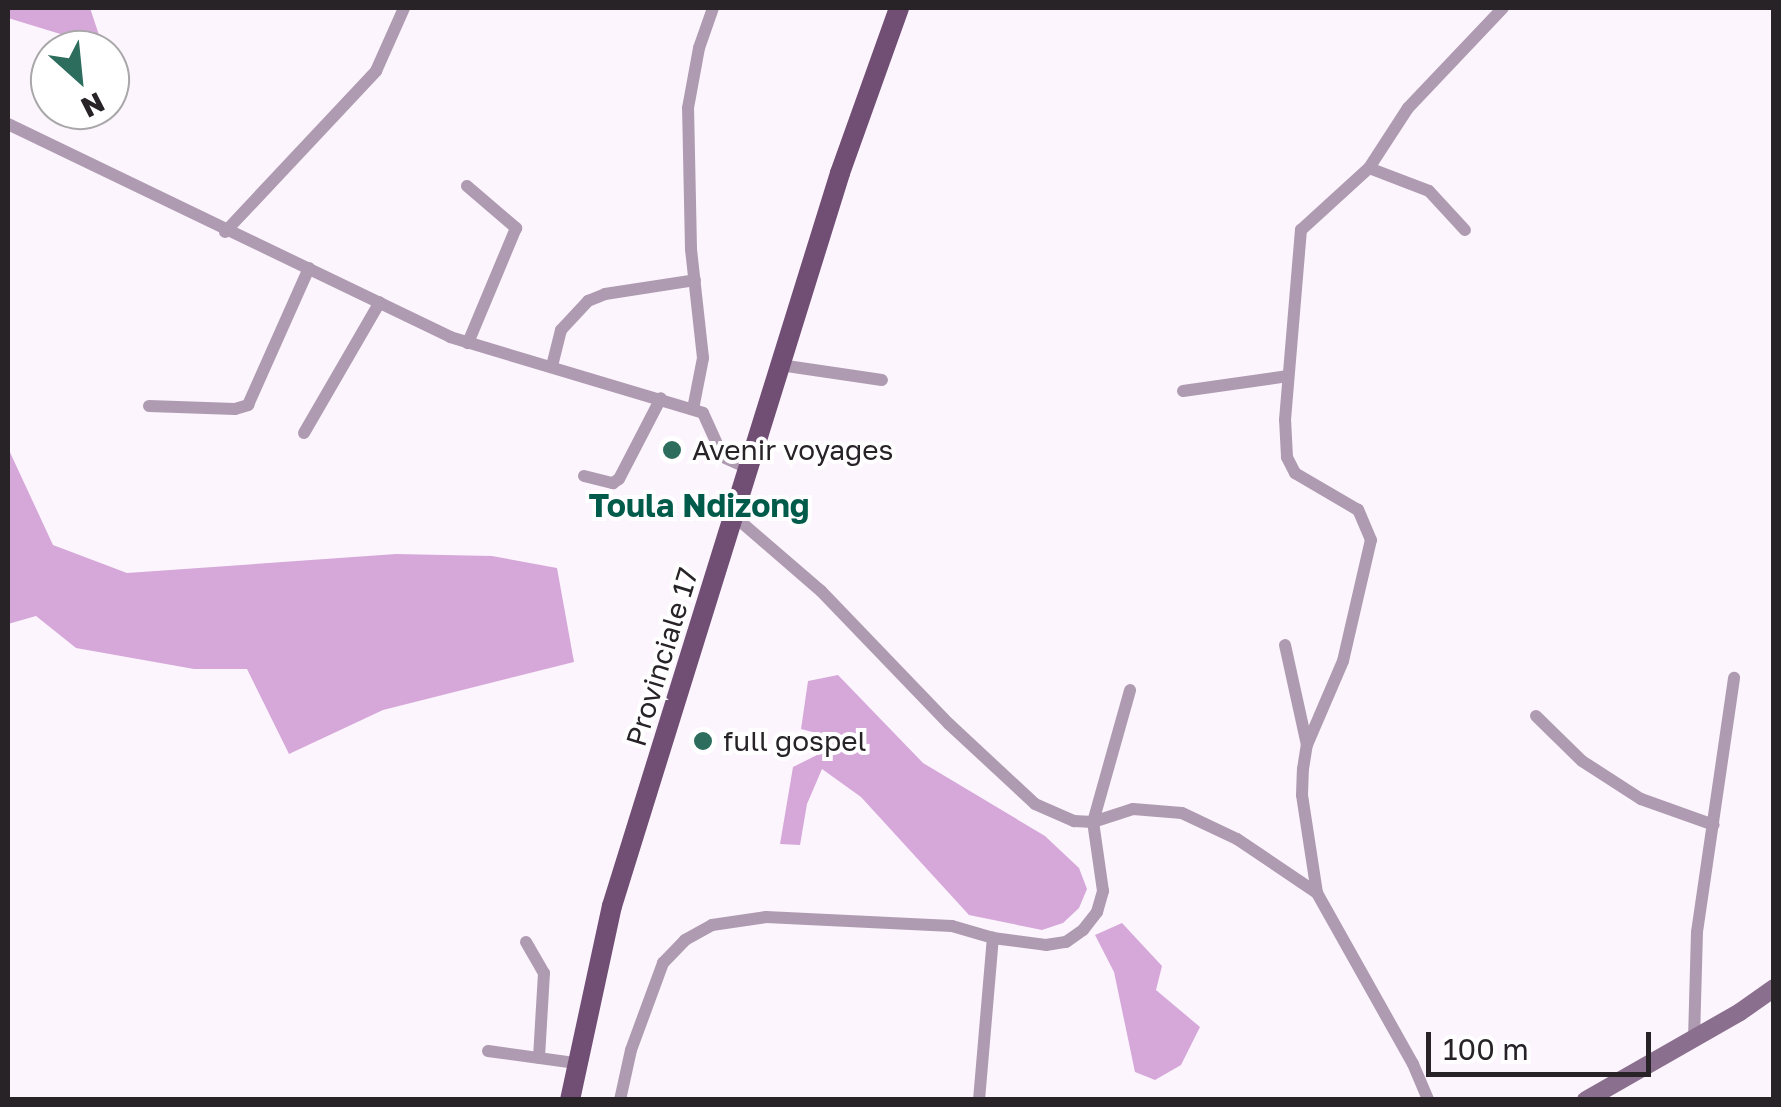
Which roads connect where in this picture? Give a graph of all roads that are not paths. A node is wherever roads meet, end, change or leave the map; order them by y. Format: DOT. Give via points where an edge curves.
graph roads {
  1 [pos="404,8"];
  2 [pos="713,8"];
  3 [pos="898,8"];
  4 [pos="1503,8"];
  5 [pos="8,124"];
  6 [pos="1368,168"];
  7 [pos="467,186"];
  8 [pos="1465,230"];
  9 [pos="225,232"];
  10 [pos="310,268"];
  11 [pos="695,280"];
  12 [pos="380,302"];
  13 [pos="468,343"];
  14 [pos="780,365"];
  15 [pos="552,366"];
  16 [pos="1288,376"];
  17 [pos="882,380"];
  18 [pos="1183,391"];
  19 [pos="661,398"];
  20 [pos="148,406"];
  21 [pos="693,409"];
  22 [pos="304,432"];
  23 [pos="748,468"];
  24 [pos="584,476"];
  25 [pos="734,516"];
  26 [pos="1285,645"];
  27 [pos="1734,678"];
  28 [pos="1130,690"];
  29 [pos="1536,716"];
  30 [pos="1307,744"];
  31 [pos="1093,822"];
  32 [pos="1714,825"];
  33 [pos="1317,893"];
  34 [pos="993,938"];
  35 [pos="526,942"];
  36 [pos="1774,988"];
  37 [pos="1694,1040"];
  38 [pos="488,1051"];
  39 [pos="539,1058"];
  40 [pos="576,1063"];
  41 [pos="570,1100"];
  42 [pos="620,1100"];
  43 [pos="978,1100"];
  44 [pos="1428,1100"];
  45 [pos="1586,1100"];
  1 -- 9 [label="street" via="376,72"];
  2 -- 11 [label="street" via="688,108"];
  3 -- 14 [label="main road, Provinciale 17"];
  4 -- 6 [label="street" via="1408,108"];
  5 -- 9 [label="street"];
  6 -- 8 [label="street" via="1430,191"];
  6 -- 16 [label="street" via="1302,230"];
  7 -- 13 [label="street" via="516,228"];
  9 -- 10 [label="street"];
  10 -- 12 [label="street"];
  10 -- 20 [label="street" via="248,405"];
  11 -- 15 [label="street" via="588,301 561,330"];
  11 -- 21 [label="street" via="703,358"];
  12 -- 13 [label="street"];
  12 -- 22 [label="street"];
  13 -- 15 [label="street"];
  14 -- 17 [label="street"];
  14 -- 23 [label="main road, Provinciale 17"];
  15 -- 19 [label="street"];
  16 -- 18 [label="street"];
  16 -- 30 [label="street" via="1288,456 1296,473 1358,510 1371,540 1344,661"];
  19 -- 21 [label="street"];
  19 -- 24 [label="street" via="619,479"];
  21 -- 23 [label="street" via="712,424 723,456"];
  23 -- 25 [label="main road, Provinciale 17"];
  25 -- 31 [label="street" via="821,590 1035,804"];
  25 -- 40 [label="main road, Provinciale 17" via="612,906"];
  26 -- 30 [label="street"];
  27 -- 32 [label="street"];
  28 -- 31 [label="street"];
  29 -- 32 [label="street" via="1582,761 1641,800"];
  30 -- 33 [label="street" via="1302,795"];
  31 -- 33 [label="street" via="1133,809 1182,813 1237,839"];
  31 -- 34 [label="street" via="1103,891 1083,930 1046,945"];
  32 -- 37 [label="street" via="1697,932"];
  33 -- 44 [label="street"];
  34 -- 42 [label="street" via="952,926 796,918 742,918 712,926 684,940 663,964"];
  34 -- 43 [label="street"];
  35 -- 39 [label="street" via="544,972"];
  36 -- 37 [label="street"];
  37 -- 45 [label="street"];
  38 -- 39 [label="street"];
  39 -- 40 [label="street"];
  40 -- 41 [label="main road, Provinciale 17"];
}
